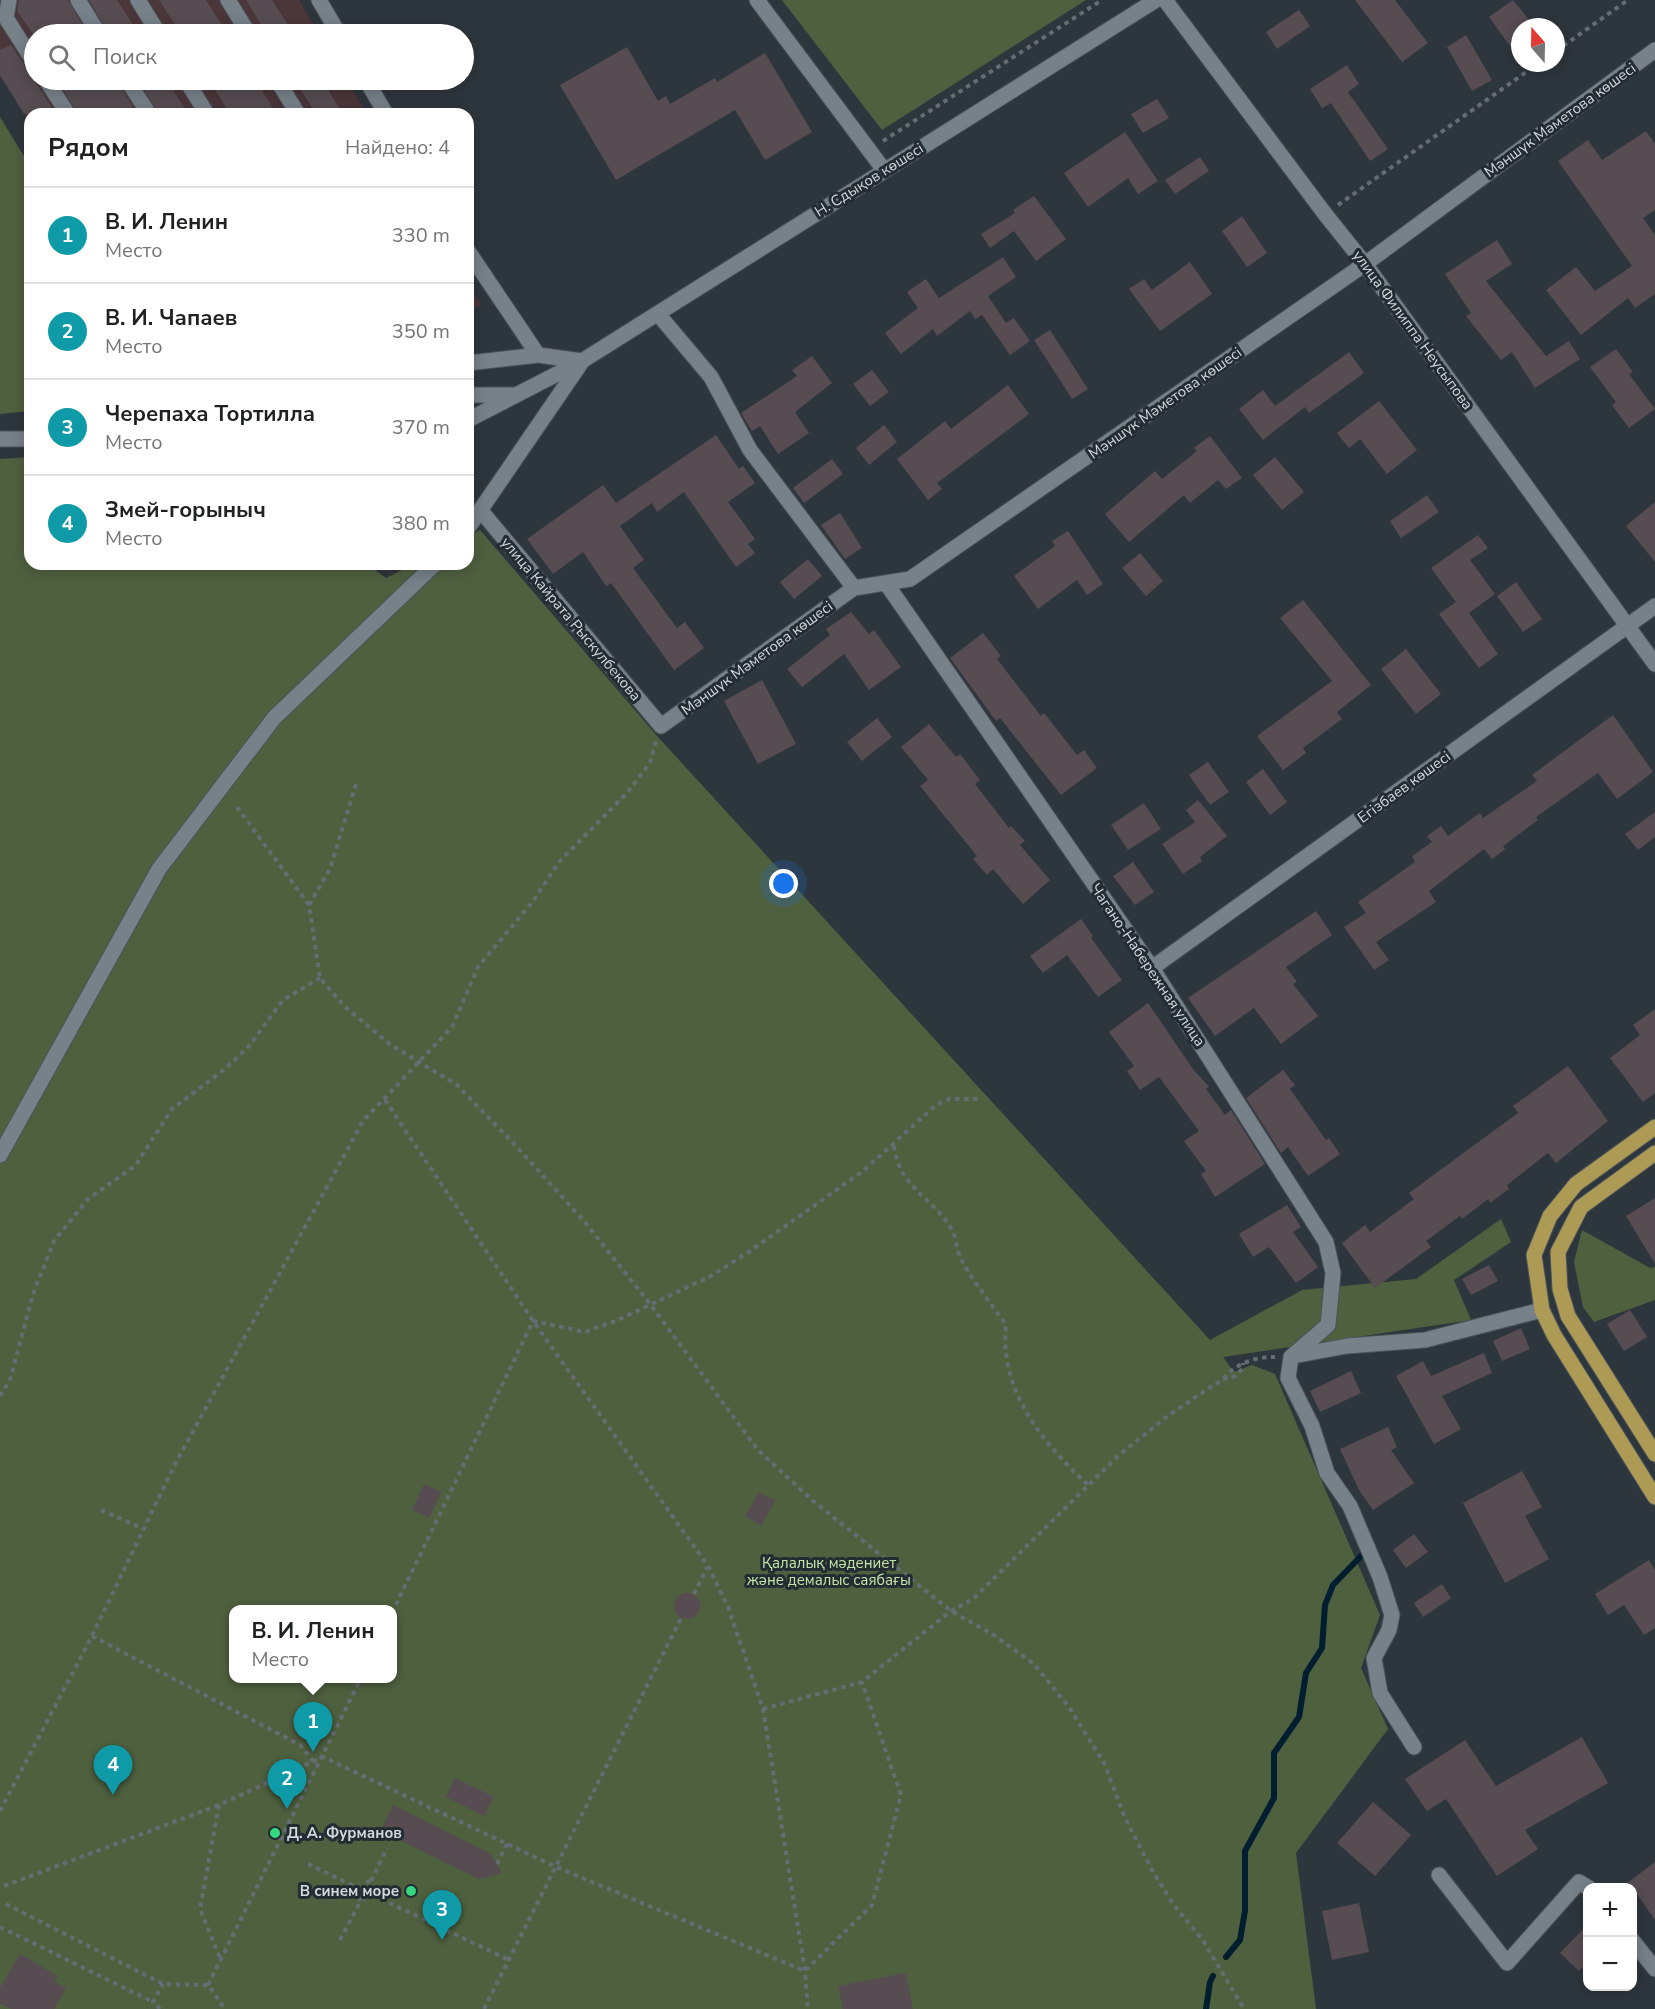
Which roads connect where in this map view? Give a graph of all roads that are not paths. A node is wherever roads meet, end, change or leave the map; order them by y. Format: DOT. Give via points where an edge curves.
graph roads {
  1 [pos="9,0"];
  2 [pos="78,0"];
  3 [pos="138,0"];
  4 [pos="228,0"];
  5 [pos="319,0"];
  6 [pos="757,0"];
  7 [pos="1156,0"];
  8 [pos="1165,0"];
  9 [pos="93,24"];
  10 [pos="153,24"];
  11 [pos="243,24"];
  12 [pos="333,24"];
  13 [pos="24,46"];
  14 [pos="1655,50"];
  15 [pos="52,90"];
  16 [pos="133,90"];
  17 [pos="192,90"];
  18 [pos="283,90"];
  19 [pos="372,90"];
  20 [pos="64,108"];
  21 [pos="145,108"];
  22 [pos="203,108"];
  23 [pos="294,108"];
  24 [pos="383,108"];
  25 [pos="884,170"];
  26 [pos="1365,264"];
  27 [pos="474,272"];
  28 [pos="658,314"];
  29 [pos="538,355"];
  30 [pos="582,361"];
  31 [pos="474,362"];
  32 [pos="474,394"];
  33 [pos="515,395"];
  34 [pos="474,417"];
  35 [pos="0,439"];
  36 [pos="24,439"];
  37 [pos="481,511"];
  38 [pos="474,520"];
  39 [pos="429,570"];
  40 [pos="886,583"];
  41 [pos="854,588"];
  42 [pos="1655,606"];
  43 [pos="1628,626"];
  44 [pos="1655,664"];
  45 [pos="661,726"];
  46 [pos="1152,968"];
  47 [pos="1655,1127"];
  48 [pos="1655,1153"];
  49 [pos="0,1155"];
  50 [pos="1542,1311"];
  51 [pos="1291,1357"];
  52 [pos="1655,1454"];
  53 [pos="1655,1497"];
  54 [pos="1414,1747"];
  55 [pos="1439,1875"];
  56 [pos="1583,1884"];
  57 [pos="1637,1946"];
  58 [pos="1655,1969"];
  1 -- 13 [label="street" via="6,18"];
  2 -- 9 [label="street"];
  3 -- 10 [label="street"];
  4 -- 11 [label="street"];
  5 -- 12 [label="street"];
  6 -- 25 [label="street"];
  7 -- 25 [label="street, Н. Сдықов көшесі"];
  8 -- 26 [label="street, улица Филиппа Неусыпова"];
  14 -- 26 [label="street, Мәншүк Мәметова көшесі"];
  15 -- 20 [label="street"];
  16 -- 21 [label="street"];
  17 -- 22 [label="street"];
  18 -- 23 [label="street"];
  19 -- 24 [label="street"];
  25 -- 28 [label="street, Н. Сдықов көшесі"];
  26 -- 40 [label="street, Мәншүк Мәметова көшесі" via="910,579"];
  26 -- 43 [label="street, улица Филиппа Неусыпова"];
  27 -- 29 [label="street"];
  28 -- 30 [label="street, Н. Сдықов көшесі"];
  28 -- 41 [label="street" via="711,377 750,450"];
  29 -- 30 [label="street"];
  29 -- 31 [label="street"];
  30 -- 33 [label="street, Н. Сдықов көшесі"];
  30 -- 37 [label="street"];
  32 -- 33 [label="street"];
  33 -- 34 [label="street, Н. Сдықов көшесі"];
  35 -- 36 [label="street"];
  37 -- 38 [label="street"];
  37 -- 45 [label="street, улица Кайрата Рыскулбекова"];
  39 -- 49 [label="street" via="274,718 159,869"];
  40 -- 41 [label="street, Мәншүк Мәметова көшесі"];
  40 -- 46 [label="street, Чагано-Набережная улица"];
  41 -- 45 [label="street, Мәншүк Мәметова көшесі"];
  42 -- 43 [label="street, Егізбаев көшесі"];
  43 -- 44 [label="street, улица Филиппа Неусыпова"];
  43 -- 46 [label="street, Егізбаев көшесі"];
  46 -- 51 [label="street, Чагано-Набережная улица" via="1326,1242 1334,1273 1328,1325"];
  47 -- 50 [label="main road" via="1576,1184 1550,1216 1534,1255"];
  48 -- 52 [label="main road" via="1581,1207 1558,1252 1565,1307"];
  50 -- 51 [label="street" via="1425,1340 1347,1346"];
  50 -- 53 [label="main road"];
  51 -- 54 [label="street" via="1288,1378 1312,1426 1327,1473 1350,1506 1392,1615 1389,1630 1374,1658 1380,1693"];
  55 -- 56 [label="street" via="1507,1963 1579,1882"];
  57 -- 58 [label="street"];
}
